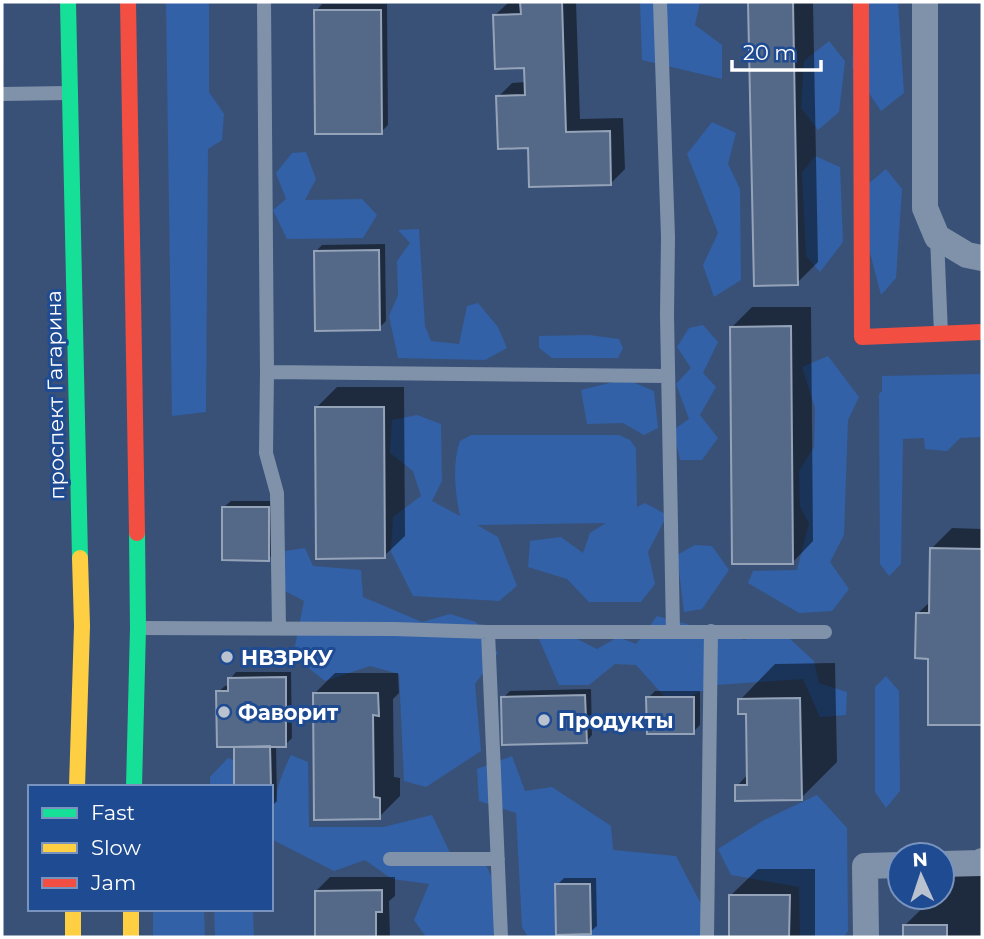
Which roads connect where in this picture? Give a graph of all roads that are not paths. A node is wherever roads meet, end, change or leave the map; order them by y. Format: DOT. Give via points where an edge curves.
graph roads {
  1 [pos="68,2"];
  2 [pos="128,2"];
  3 [pos="264,2"];
  4 [pos="660,2"];
  5 [pos="861,2"];
  6 [pos="925,2"];
  7 [pos="70,93"];
  8 [pos="2,94"];
  9 [pos="937,237"];
  10 [pos="982,258"];
  11 [pos="982,332"];
  12 [pos="941,334"];
  13 [pos="267,372"];
  14 [pos="668,376"];
  15 [pos="138,628"];
  16 [pos="279,628"];
  17 [pos="673,631"];
  18 [pos="711,631"];
  19 [pos="488,632"];
  20 [pos="825,632"];
  21 [pos="77,785"];
  22 [pos="134,785"];
  23 [pos="390,859"];
  24 [pos="498,859"];
  25 [pos="982,861"];
  26 [pos="956,864"];
  27 [pos="886,865"];
  28 [pos="73,911"];
  29 [pos="131,911"];
  30 [pos="73,937"];
  31 [pos="131,937"];
  32 [pos="501,937"];
  33 [pos="707,937"];
  34 [pos="866,937"];
  1 -- 7 [label="main road, проспект Гагарина"];
  2 -- 15 [label="main road"];
  3 -- 13 [label="lane"];
  4 -- 14 [label="lane"];
  5 -- 12 [label="main road" via="862,337"];
  6 -- 9 [label="street" via="925,208"];
  7 -- 8 [label="lane"];
  7 -- 21 [label="main road, проспект Гагарина" via="82,626"];
  9 -- 10 [label="street" via="967,256"];
  9 -- 12 [label="lane"];
  11 -- 12 [label="main road"];
  13 -- 14 [label="lane"];
  13 -- 16 [label="lane" via="266,453 278,493"];
  14 -- 17 [label="lane"];
  15 -- 16 [label="lane"];
  15 -- 22 [label="main road"];
  16 -- 19 [label="lane"];
  17 -- 18 [label="lane"];
  17 -- 19 [label="lane"];
  18 -- 20 [label="lane"];
  18 -- 33 [label="lane"];
  19 -- 24 [label="lane"];
  23 -- 24 [label="lane"];
  24 -- 32 [label="lane"];
  25 -- 26 [label="street"];
  27 -- 34 [label="street" via="865,866"];
  28 -- 30 [label="main road"];
  29 -- 31 [label="main road"];
}
